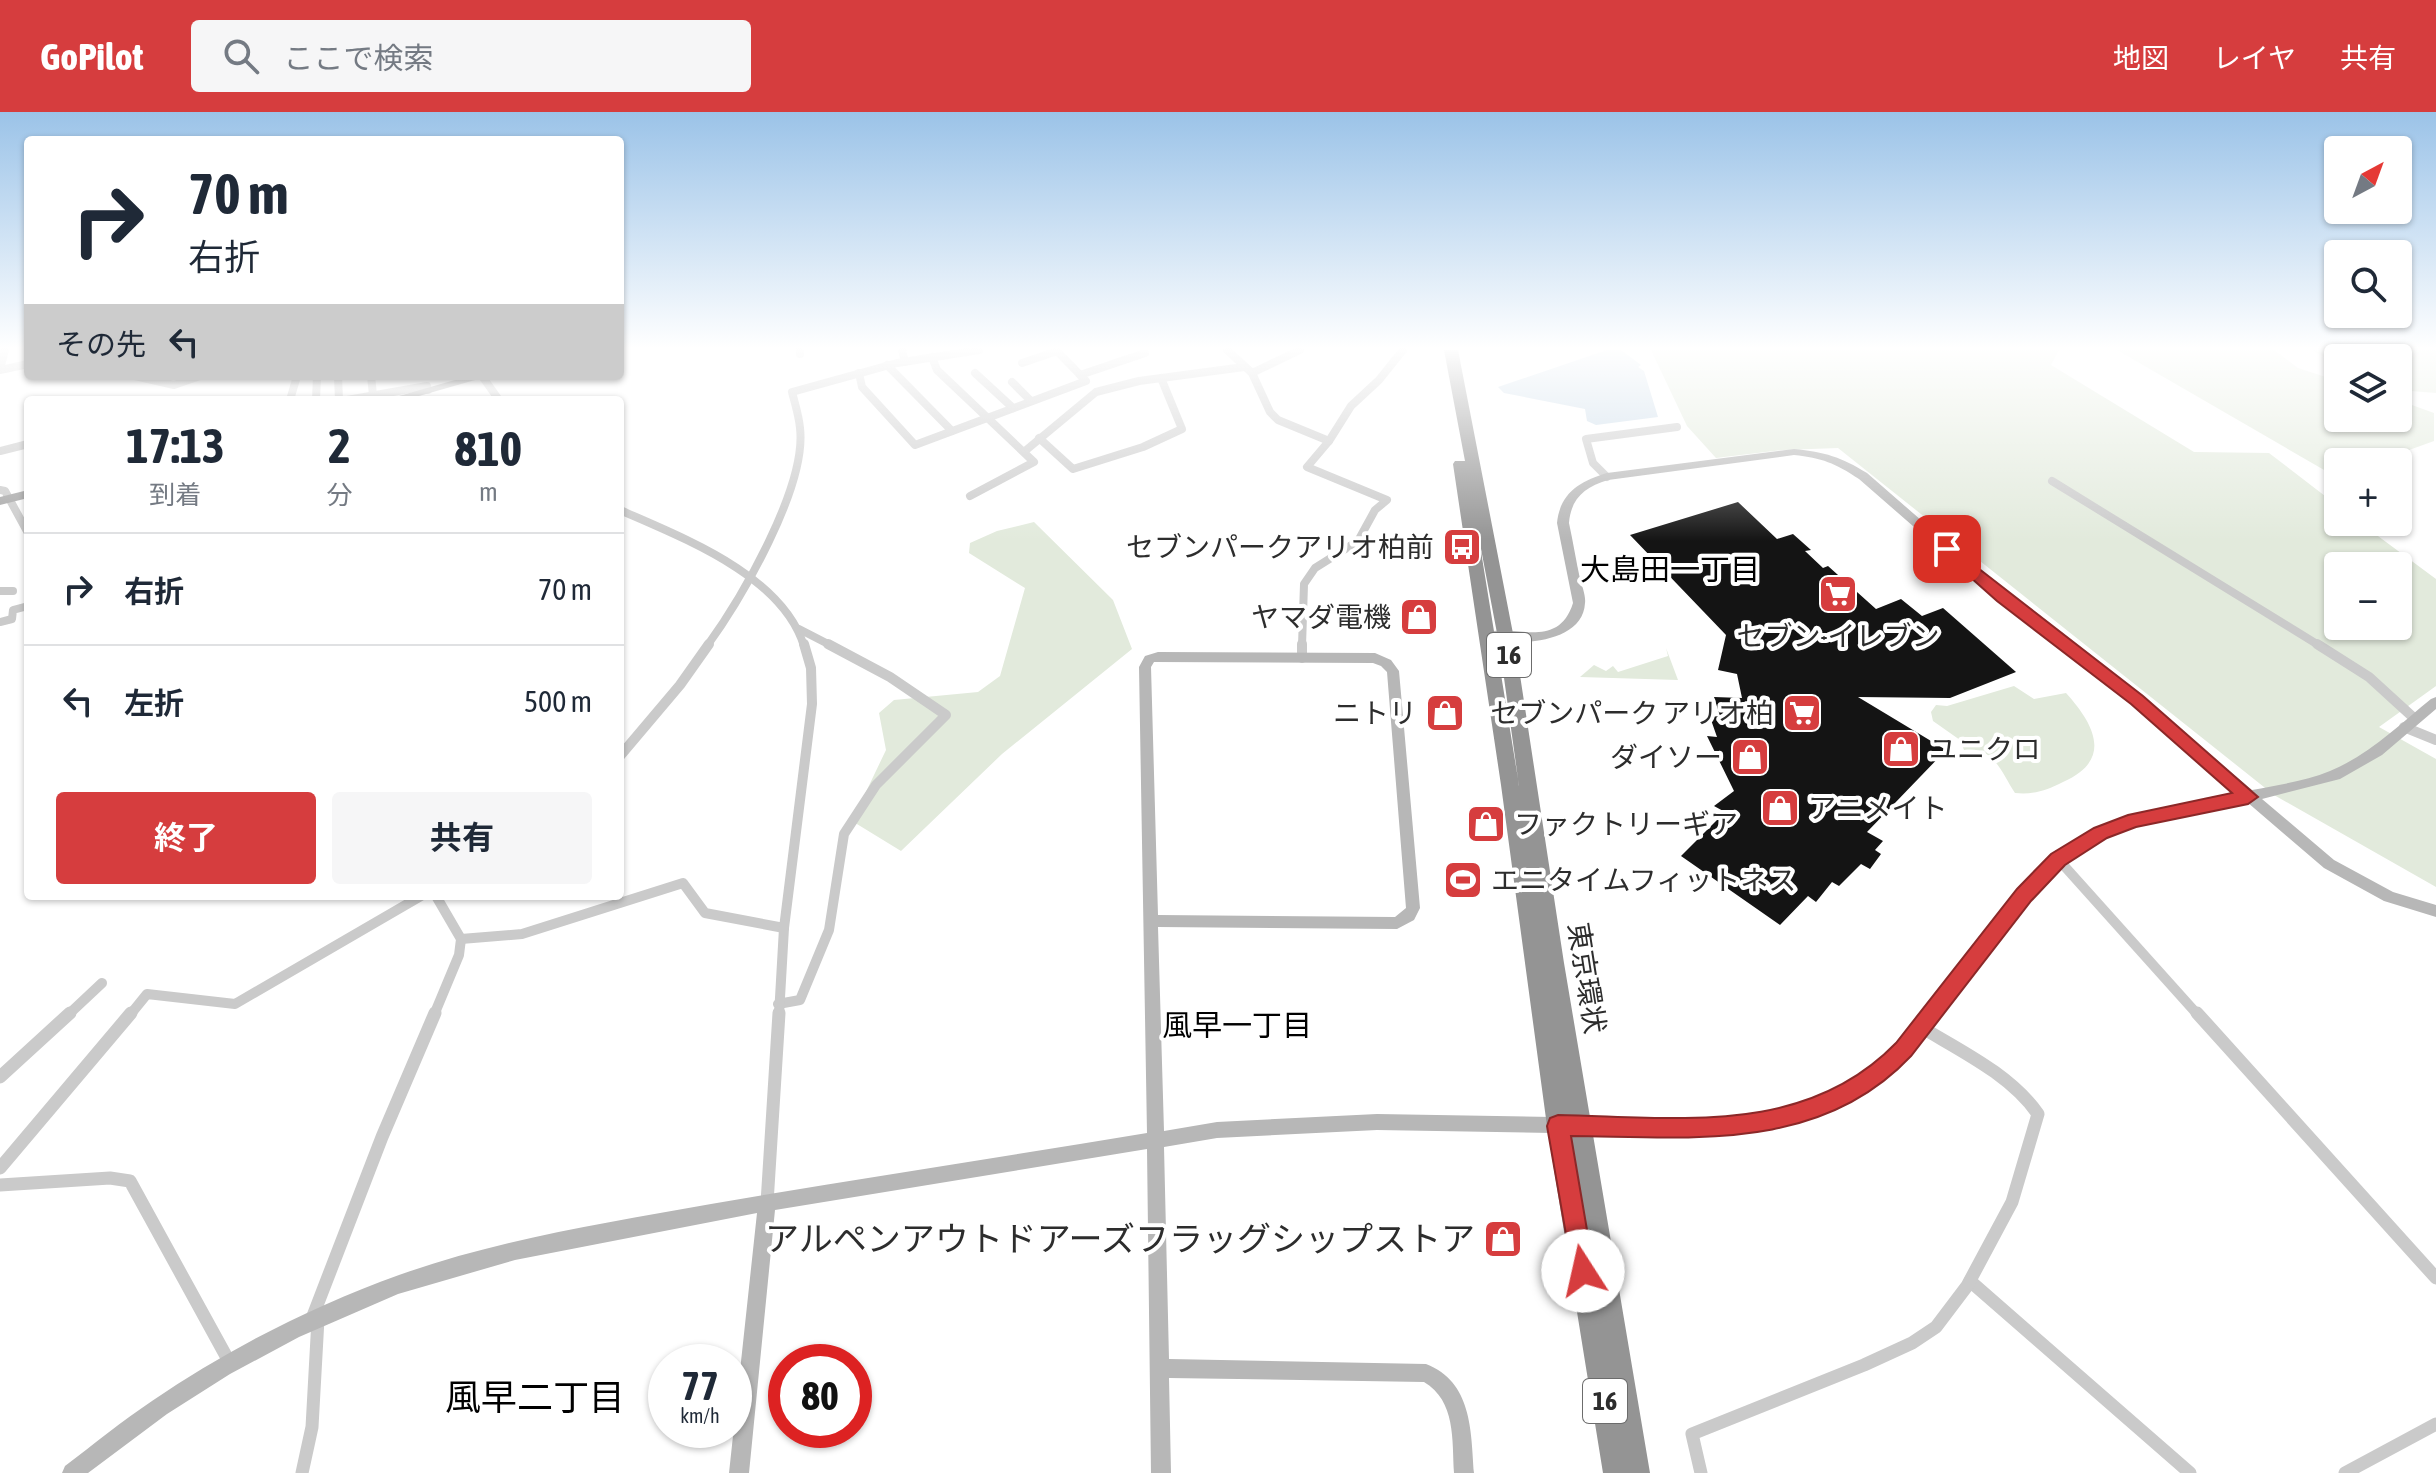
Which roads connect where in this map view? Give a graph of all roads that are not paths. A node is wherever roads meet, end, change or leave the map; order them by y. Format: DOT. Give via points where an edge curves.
graph roads {
  1 [pos="801,414"];
  2 [pos="886,414"];
  3 [pos="935,414"];
  4 [pos="984,414"];
  5 [pos="998,414"];
  6 [pos="1069,414"];
  7 [pos="1176,414"];
  8 [pos="1272,414"];
  9 [pos="1346,414"];
  10 [pos="1454,414"];
  11 [pos="1461,414"];
  12 [pos="988,417"];
  13 [pos="1677,427"];
  14 [pos="952,431"];
  15 [pos="1039,438"];
  16 [pos="1329,441"];
  17 [pos="24,445"];
  18 [pos="0,451"];
  19 [pos="1025,451"];
  20 [pos="1607,477"];
  21 [pos="2052,481"];
  22 [pos="24,494"];
  23 [pos="970,496"];
  24 [pos="3,497"];
  25 [pos="624,514"];
  26 [pos="24,527"];
  27 [pos="752,576"];
  28 [pos="0,591"];
  29 [pos="13,591"];
  30 [pos="24,607"];
  31 [pos="0,622"];
  32 [pos="799,629"];
  33 [pos="1497,636"];
  34 [pos="1302,658"];
  35 [pos="2436,702"];
  36 [pos="2410,723"];
  37 [pos="2436,740"];
  38 [pos="624,751"];
  39 [pos="2248,797"];
  40 [pos="2058,859"];
  41 [pos="414,900"];
  42 [pos="438,900"];
  43 [pos="2436,911"];
  44 [pos="1150,921"];
  45 [pos="784,928"];
  46 [pos="461,939"];
  47 [pos="102,983"];
  48 [pos="778,1004"];
  49 [pos="1921,1027"];
  50 [pos="0,1077"];
  51 [pos="1569,1126"];
  52 [pos="1155,1138"];
  53 [pos="0,1168"];
  54 [pos="0,1185"];
  55 [pos="767,1203"];
  56 [pos="2436,1278"];
  57 [pos="1970,1281"];
  58 [pos="314,1321"];
  59 [pos="231,1365"];
  60 [pos="1160,1368"];
  61 [pos="2436,1424"];
  62 [pos="72,1473"];
  63 [pos="302,1473"];
  64 [pos="739,1473"];
  65 [pos="1161,1473"];
  66 [pos="1464,1473"];
  67 [pos="1616,1473"];
  68 [pos="1637,1473"];
  69 [pos="1701,1473"];
  70 [pos="2190,1473"];
  71 [pos="2345,1473"];
  1 -- 27 [label="street" via="796,471 779,522"];
  2 -- 14 [label="street" via="915,445"];
  3 -- 14 [label="street"];
  4 -- 12 [label="street"];
  5 -- 12 [label="street"];
  6 -- 15 [label="street"];
  7 -- 15 [label="street" via="1182,429 1073,469"];
  8 -- 16 [label="street"];
  9 -- 16 [label="street"];
  10 -- 33 [label="highway, 東京環状 / 16"];
  11 -- 33 [label="highway, 東京環状 / 16"];
  12 -- 14 [label="street"];
  12 -- 19 [label="street"];
  13 -- 20 [label="street" via="1586,439 1588,453"];
  15 -- 19 [label="street"];
  16 -- 34 [label="street" via="1307,467 1387,502 1375,510 1358,541 1309,575 1301,593"];
  17 -- 18 [label="street"];
  19 -- 23 [label="street" via="1034,462"];
  20 -- 33 [label="street" via="1573,492 1564,510 1577,616 1556,633"];
  20 -- 39 [label="street" via="1794,452 1841,462 2003,598 2137,700"];
  21 -- 36 [label="street" via="2369,677"];
  22 -- 24 [label="main road"];
  24 -- 26 [label="street"];
  25 -- 27 [label="street" via="686,539"];
  27 -- 32 [label="street"];
  27 -- 38 [label="street" via="695,665"];
  28 -- 29 [label="street"];
  30 -- 31 [label="street"];
  32 -- 45 [label="street" via="811,668 812,704"];
  32 -- 48 [label="street" via="890,677 946,715 876,785 844,834 829,930 800,1000"];
  33 -- 51 [label="highway, 東京環状 / 16"];
  34 -- 44 [label="street" via="1158,657 1147,662"];
  34 -- 44 [label="street" via="1375,658 1393,671 1413,908 1409,916 1397,923"];
  35 -- 36 [label="street"];
  36 -- 37 [label="street"];
  36 -- 39 [label="street" via="2377,751 2335,775"];
  39 -- 40 [label="street" via="2134,820"];
  39 -- 43 [label="street" via="2339,870 2389,897"];
  40 -- 49 [label="street"];
  40 -- 56 [label="street"];
  41 -- 53 [label="street" via="235,1004 147,994"];
  42 -- 46 [label="street"];
  44 -- 52 [label="street"];
  45 -- 46 [label="street" via="705,913 683,883 522,934"];
  45 -- 48 [label="street"];
  46 -- 58 [label="street" via="454,969 382,1137"];
  47 -- 50 [label="street"];
  48 -- 55 [label="street"];
  49 -- 51 [label="street" via="1860,1087 1791,1116 1723,1128"];
  49 -- 57 [label="street" via="2020,1093 2038,1114 2012,1202"];
  51 -- 52 [label="street" via="1330,1123"];
  51 -- 67 [label="highway, 東京環状 / 16"];
  51 -- 68 [label="highway, 東京環状 / 16"];
  52 -- 55 [label="street"];
  52 -- 60 [label="street"];
  54 -- 59 [label="street" via="130,1181"];
  55 -- 58 [label="street" via="477,1261 398,1285"];
  55 -- 64 [label="street"];
  57 -- 69 [label="street" via="1936,1327 1912,1343 1692,1434"];
  57 -- 70 [label="street"];
  58 -- 59 [label="street"];
  58 -- 63 [label="street" via="312,1427"];
  59 -- 62 [label="street" via="161,1406"];
  60 -- 65 [label="street"];
  60 -- 66 [label="street" via="1426,1373 1442,1380 1453,1394"];
  61 -- 71 [label="street"];
}
